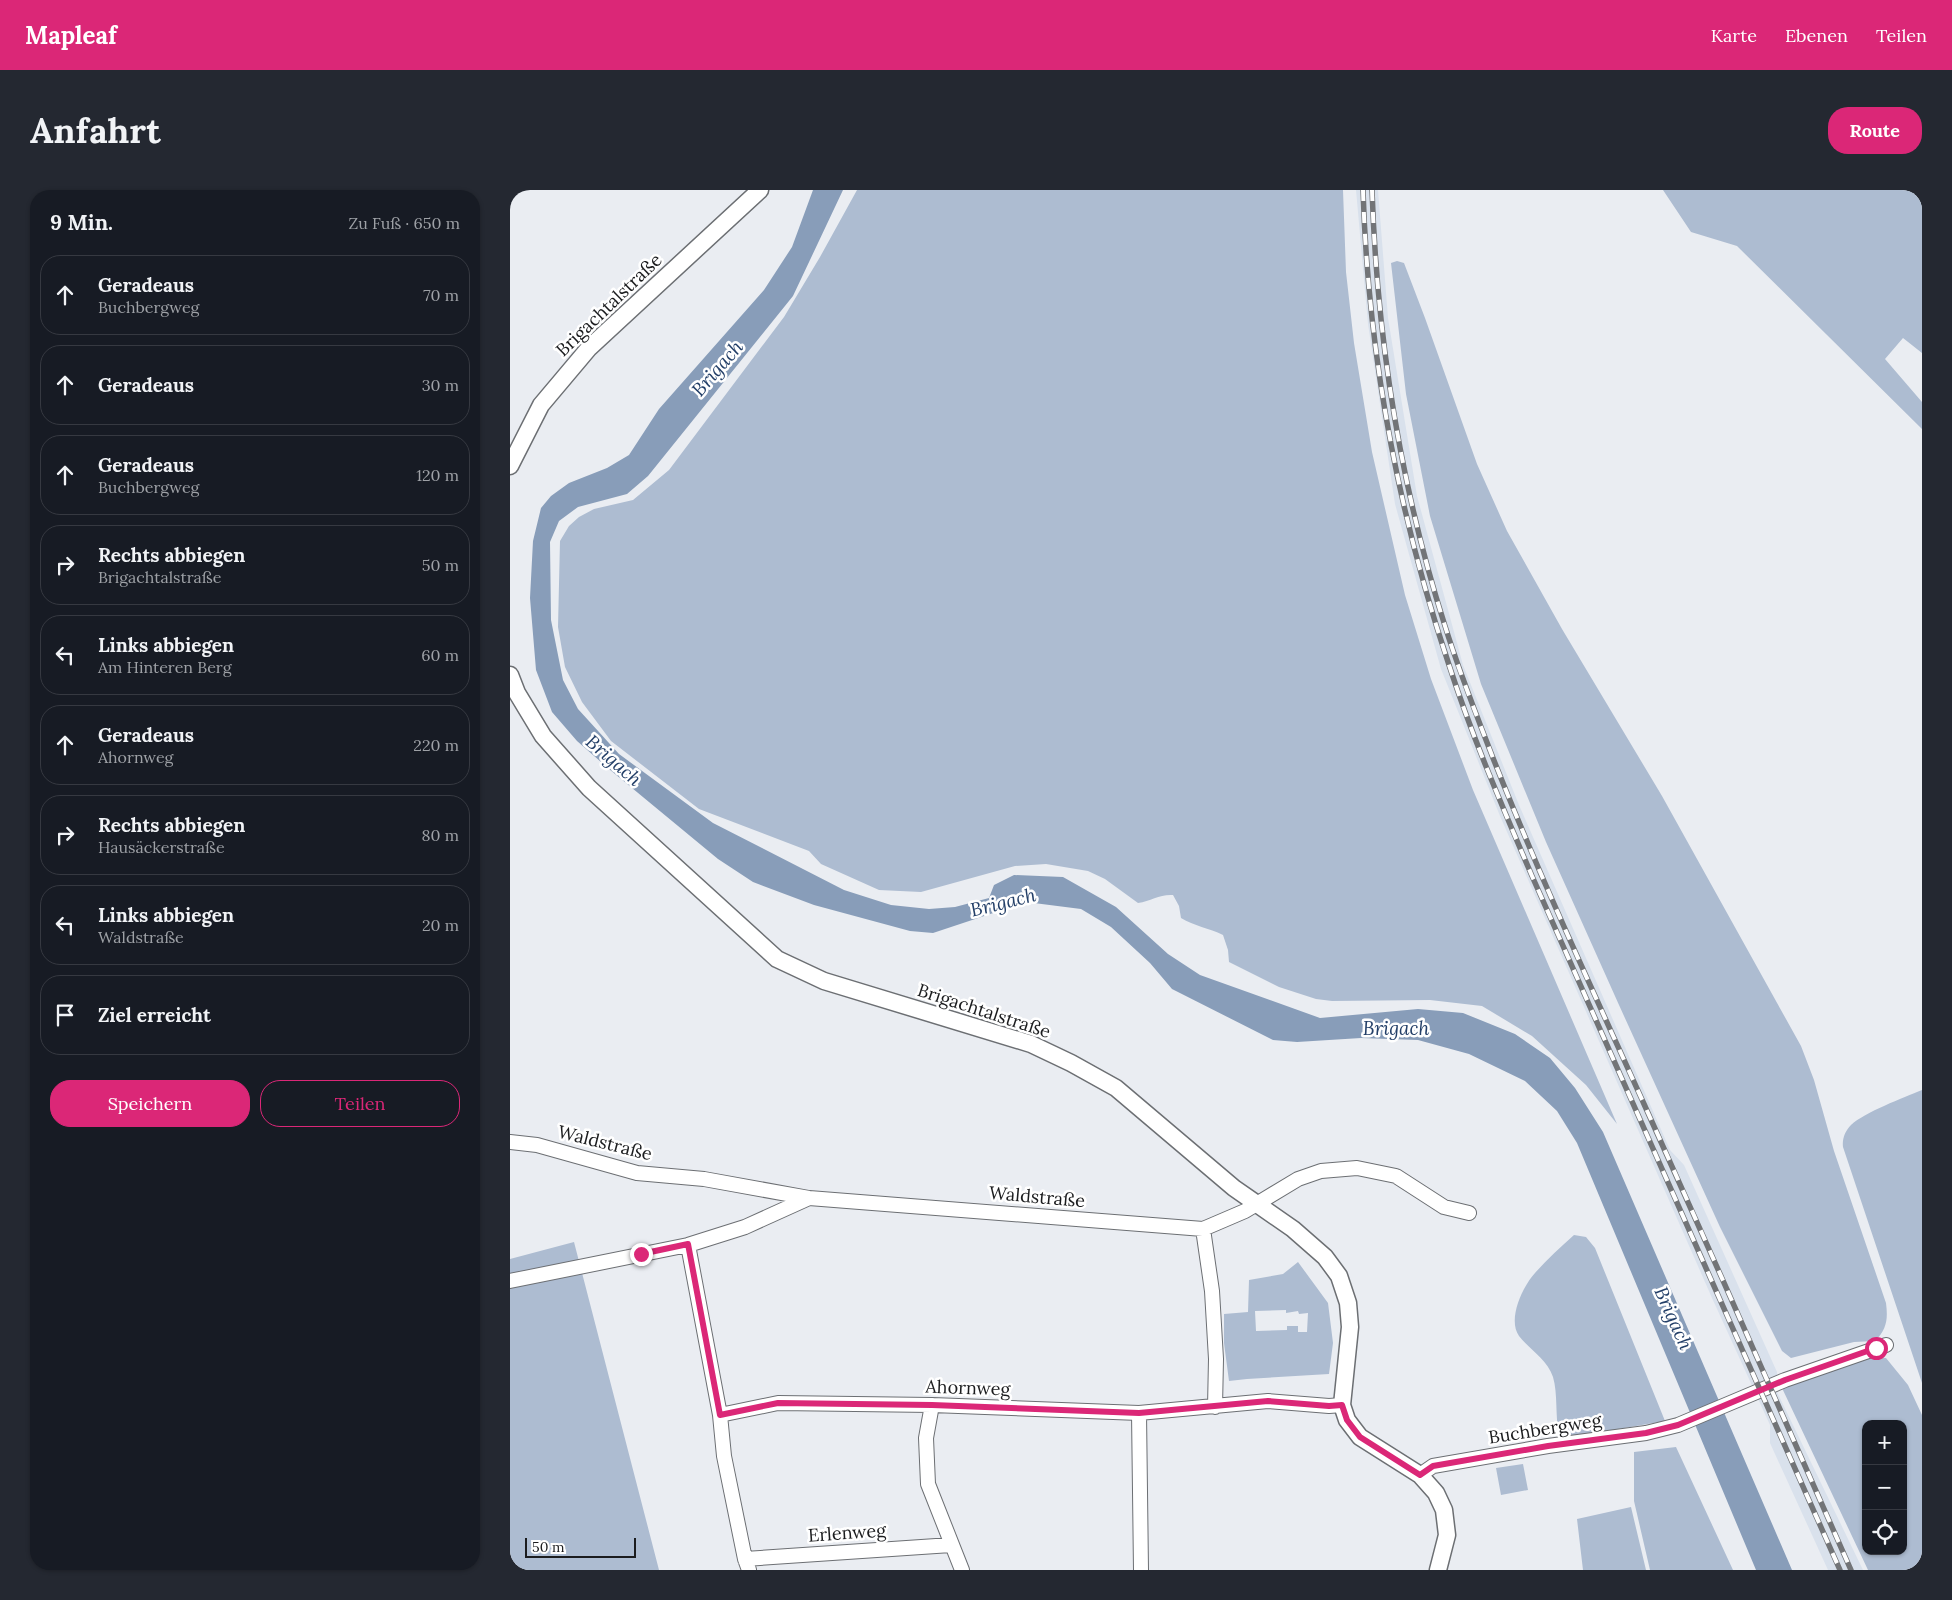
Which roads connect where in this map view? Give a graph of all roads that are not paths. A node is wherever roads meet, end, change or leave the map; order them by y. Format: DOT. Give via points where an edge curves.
graph roads {
  1 [pos="760,190"];
  2 [pos="510,466"];
  3 [pos="510,675"];
  4 [pos="510,1142"];
  5 [pos="810,1198"];
  6 [pos="1255,1204"];
  7 [pos="1469,1213"];
  8 [pos="1203,1229"];
  9 [pos="688,1244"];
  10 [pos="510,1281"];
  11 [pos="1886,1345"];
  12 [pos="932,1405"];
  13 [pos="1342,1405"];
  14 [pos="1215,1407"];
  15 [pos="1139,1413"];
  16 [pos="720,1415"];
  17 [pos="1420,1475"];
  18 [pos="951,1545"];
  19 [pos="747,1565"];
  20 [pos="962,1570"];
  21 [pos="1141,1570"];
  22 [pos="1438,1570"];
  1 -- 2 [label="street, Brigachtalstraße" via="588,348 541,405"];
  3 -- 6 [label="street, Brigachtalstraße" via="543,736 589,788 777,959 824,981 1031,1044 1071,1063 1116,1088"];
  4 -- 5 [label="street, Waldstraße" via="537,1145 637,1173 704,1179"];
  5 -- 8 [label="street, Waldstraße"];
  5 -- 9 [label="street, Waldstraße" via="745,1227"];
  6 -- 7 [label="street" via="1298,1179 1321,1171 1357,1168 1396,1176 1444,1207"];
  6 -- 8 [label="street"];
  6 -- 13 [label="street, Brigachtalstraße" via="1293,1229 1325,1257 1338,1276 1348,1303 1350,1328"];
  8 -- 14 [label="street" via="1212,1291"];
  9 -- 10 [label="street, Waldstraße"];
  9 -- 16 [label="street"];
  11 -- 17 [label="street, Buchbergweg" via="1785,1380 1678,1425 1646,1433 1433,1466"];
  12 -- 15 [label="street, Ahornweg"];
  12 -- 16 [label="street, Ahornweg" via="778,1403"];
  12 -- 18 [label="street" via="926,1438 928,1484"];
  13 -- 14 [label="street, Ahornweg" via="1268,1401"];
  13 -- 17 [label="street" via="1347,1420 1360,1437"];
  14 -- 15 [label="street, Ahornweg"];
  15 -- 21 [label="street"];
  16 -- 19 [label="street" via="724,1456"];
  17 -- 22 [label="street" via="1432,1486 1444,1510 1447,1535"];
  18 -- 19 [label="street, Erlenweg"];
  18 -- 20 [label="street"];
}
